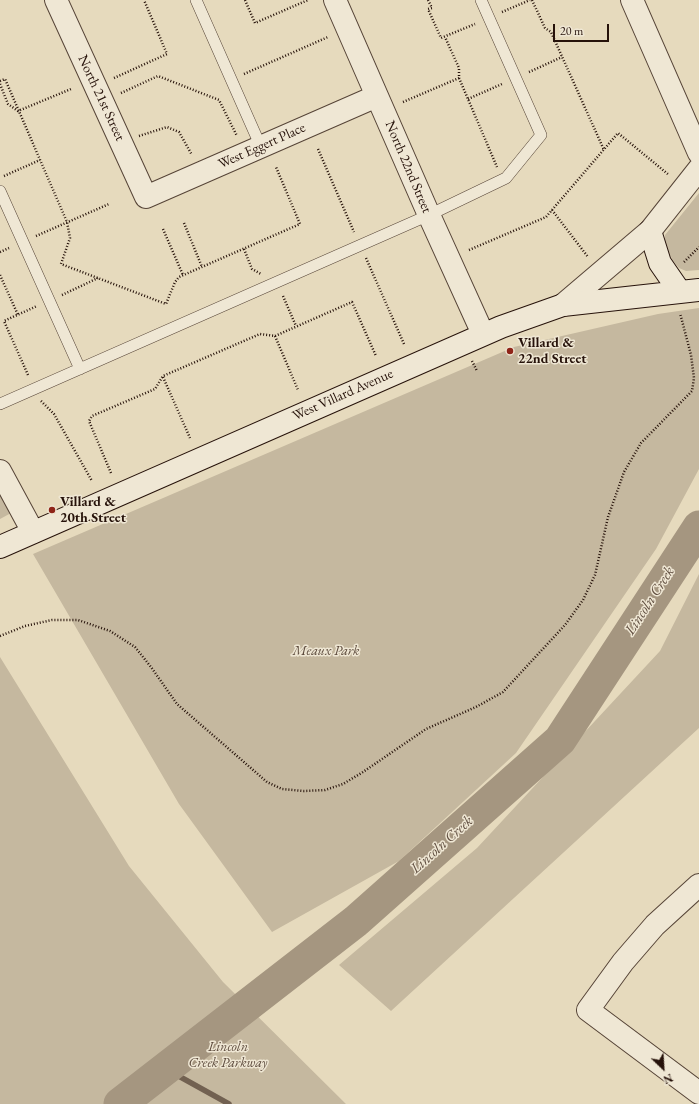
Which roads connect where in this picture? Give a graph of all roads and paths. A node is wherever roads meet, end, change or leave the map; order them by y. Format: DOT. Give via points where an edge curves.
graph roads {
  1 [pos="56,0"];
  2 [pos="144,0"];
  3 [pos="196,0"];
  4 [pos="245,0"];
  5 [pos="308,0"];
  6 [pos="335,0"];
  7 [pos="428,0"];
  8 [pos="481,0"];
  9 [pos="531,0"];
  10 [pos="632,0"];
  11 [pos="489,18"];
  12 [pos="328,37"];
  13 [pos="444,37"];
  14 [pos="113,78"];
  15 [pos="459,78"];
  16 [pos="231,79"];
  17 [pos="0,83"];
  18 [pos="71,89"];
  19 [pos="120,94"];
  20 [pos="377,96"];
  21 [pos="403,102"];
  22 [pos="18,111"];
  23 [pos="139,136"];
  24 [pos="238,138"];
  25 [pos="261,147"];
  26 [pos="604,150"];
  27 [pos="699,152"];
  28 [pos="193,158"];
  29 [pos="40,160"];
  30 [pos="276,167"];
  31 [pos="699,168"];
  32 [pos="670,176"];
  33 [pos="0,178"];
  34 [pos="502,179"];
  35 [pos="0,191"];
  36 [pos="146,196"];
  37 [pos="109,204"];
  38 [pos="552,210"];
  39 [pos="429,215"];
  40 [pos="67,222"];
  41 [pos="184,223"];
  42 [pos="163,230"];
  43 [pos="650,231"];
  44 [pos="23,242"];
  45 [pos="699,247"];
  46 [pos="469,250"];
  47 [pos="0,252"];
  48 [pos="588,257"];
  49 [pos="202,267"];
  50 [pos="680,268"];
  51 [pos="0,275"];
  52 [pos="183,275"];
  53 [pos="686,297"];
  54 [pos="563,306"];
  55 [pos="18,315"];
  56 [pos="483,334"];
  57 [pos="275,336"];
  58 [pos="376,356"];
  59 [pos="472,361"];
  60 [pos="80,369"];
  61 [pos="477,371"];
  62 [pos="163,376"];
  63 [pos="298,390"];
  64 [pos="0,404"];
  65 [pos="190,438"];
  66 [pos="111,473"];
  67 [pos="1,476"];
  68 [pos="33,532"];
  69 [pos="0,547"];
  70 [pos="0,636"];
  71 [pos="699,885"];
  72 [pos="699,1093"];
  1 -- 36 [label="street, North 21st Street"];
  2 -- 14 [label="path" via="167,54"];
  3 -- 16 [label="lane"];
  4 -- 5 [label="path" via="255,23"];
  6 -- 20 [label="street, North 22nd Street"];
  7 -- 13 [label="path" via="432,8 428,10 441,38"];
  8 -- 11 [label="lane"];
  9 -- 11 [label="path"];
  9 -- 26 [label="path" via="544,28 551,32"];
  10 -- 27 [label="street"];
  11 -- 13 [label="path"];
  11 -- 34 [label="lane" via="541,135 506,178"];
  12 -- 16 [label="path"];
  13 -- 15 [label="path" via="459,68"];
  15 -- 21 [label="path"];
  15 -- 34 [label="path"];
  16 -- 25 [label="lane"];
  17 -- 22 [label="path" via="8,104"];
  17 -- 22 [label="path" via="5,79"];
  18 -- 22 [label="path"];
  19 -- 24 [label="path" via="158,76 219,100"];
  20 -- 25 [label="street, West Eggert Place"];
  20 -- 39 [label="street, North 22nd Street"];
  22 -- 29 [label="path"];
  23 -- 28 [label="path" via="167,127 179,132"];
  25 -- 36 [label="street, West Eggert Place"];
  26 -- 32 [label="path" via="618,133"];
  26 -- 38 [label="path"];
  29 -- 33 [label="path"];
  29 -- 40 [label="path"];
  30 -- 49 [label="path" via="300,224"];
  31 -- 43 [label="street"];
  34 -- 39 [label="lane"];
  35 -- 44 [label="lane"];
  37 -- 40 [label="path"];
  38 -- 46 [label="path" via="546,217"];
  38 -- 48 [label="path"];
  39 -- 56 [label="street, North 22nd Street"];
  39 -- 60 [label="lane"];
  40 -- 44 [label="path"];
  40 -- 52 [label="path" via="70,238 61,264 166,304 175,282"];
  41 -- 49 [label="path"];
  42 -- 52 [label="path"];
  43 -- 53 [label="street" via="660,263"];
  43 -- 54 [label="street"];
  44 -- 47 [label="path"];
  44 -- 60 [label="lane"];
  45 -- 50 [label="path"];
  49 -- 52 [label="path"];
  51 -- 55 [label="path"];
  53 -- 54 [label="street, West Villard Avenue"];
  53 -- 70 [label="path" via="694,378 692,391 641,443 624,472 608,517 595,575 583,600 565,625 503,692 426,729 343,784 325,790 304,791 282,788 267,782 177,704 135,647 110,631 78,620 52,620 25,626"];
  54 -- 56 [label="street, West Villard Avenue"];
  56 -- 68 [label="street, West Villard Avenue"];
  57 -- 58 [label="path" via="352,302"];
  57 -- 62 [label="path" via="260,334"];
  57 -- 63 [label="path"];
  59 -- 61 [label="path"];
  60 -- 64 [label="lane"];
  62 -- 65 [label="path"];
  62 -- 66 [label="path" via="155,389 92,416 89,421"];
  67 -- 68 [label="street"];
  68 -- 69 [label="street, West Villard Avenue"];
  71 -- 72 [label="street" via="655,924 588,1010"];
}
